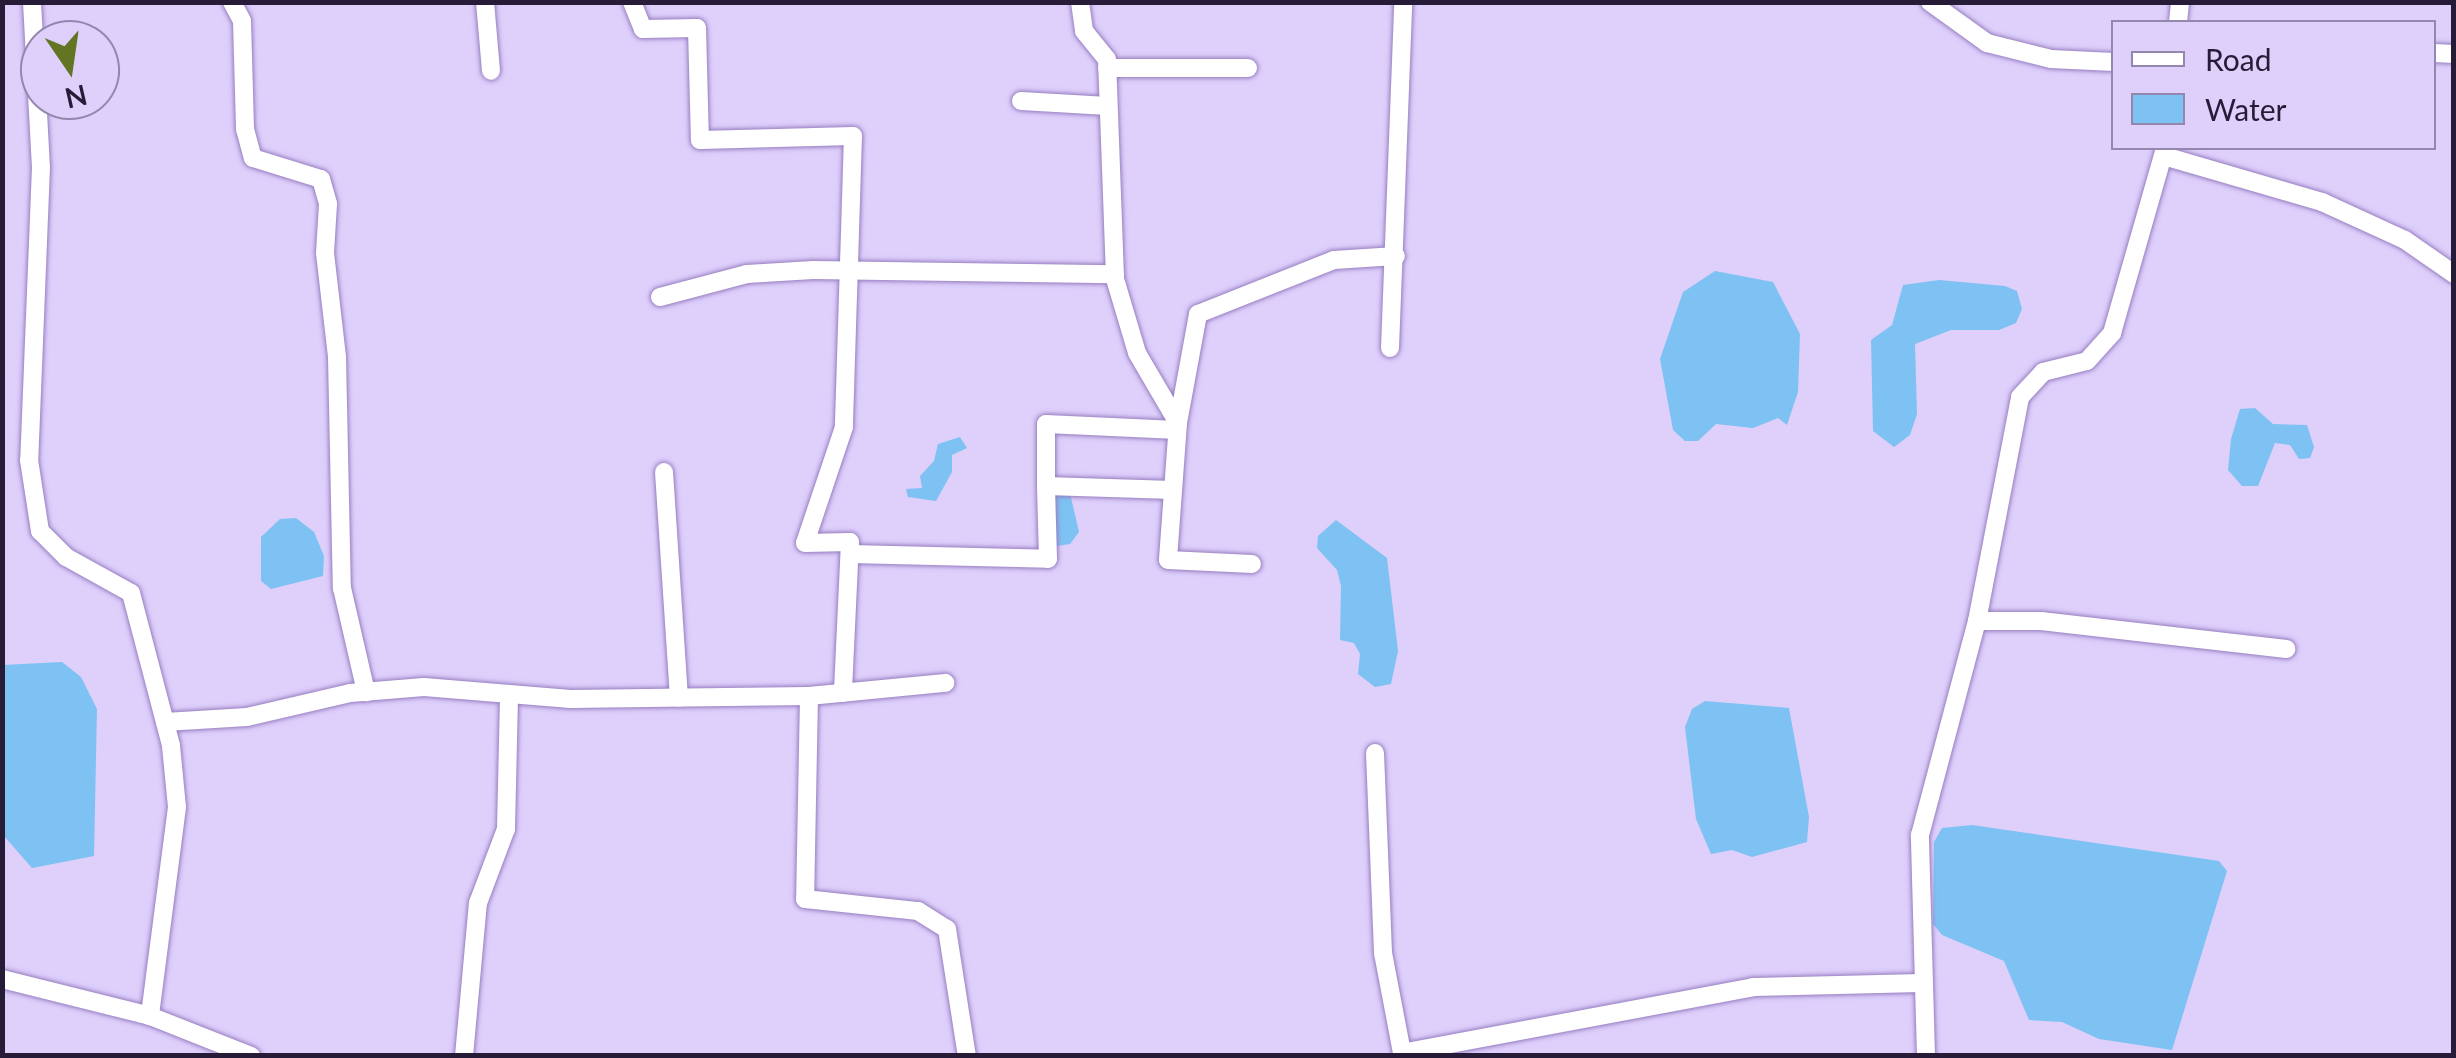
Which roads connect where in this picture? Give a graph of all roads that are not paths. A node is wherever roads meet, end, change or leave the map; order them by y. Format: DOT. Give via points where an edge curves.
graph roads {
  1 [pos="32,2"];
  2 [pos="232,2"];
  3 [pos="485,2"];
  4 [pos="632,2"];
  5 [pos="1080,2"];
  6 [pos="1403,2"];
  7 [pos="1930,2"];
  8 [pos="2111,62"];
  9 [pos="1107,68"];
  10 [pos="1248,68"];
  11 [pos="491,71"];
  12 [pos="1021,102"];
  13 [pos="1108,106"];
  14 [pos="2165,152"];
  15 [pos="1396,256"];
  16 [pos="1114,274"];
  17 [pos="2454,274"];
  18 [pos="846,275"];
  19 [pos="660,297"];
  20 [pos="1390,348"];
  21 [pos="1177,427"];
  22 [pos="664,472"];
  23 [pos="1046,486"];
  24 [pos="1173,490"];
  25 [pos="850,554"];
  26 [pos="1252,564"];
  27 [pos="1976,621"];
  28 [pos="2286,648"];
  29 [pos="945,683"];
  30 [pos="366,692"];
  31 [pos="843,693"];
  32 [pos="509,694"];
  33 [pos="809,696"];
  34 [pos="679,698"];
  35 [pos="166,722"];
  36 [pos="1375,753"];
  37 [pos="2,979"];
  38 [pos="1922,983"];
  39 [pos="150,1016"];
  40 [pos="251,1056"];
  41 [pos="464,1056"];
  42 [pos="967,1056"];
  43 [pos="1926,1056"];
  1 -- 35 [label="street" via="42,168 29,460 40,531 66,557 132,593"];
  2 -- 30 [label="street" via="242,21 245,129 253,158 321,179 328,204 342,588"];
  3 -- 11 [label="street"];
  4 -- 18 [label="street" via="643,30 697,28 700,140 853,136"];
  5 -- 9 [label="street" via="1084,32"];
  6 -- 15 [label="street"];
  7 -- 8 [label="street" via="1987,43 2051,59"];
  9 -- 10 [label="street"];
  9 -- 13 [label="street"];
  12 -- 13 [label="street"];
  13 -- 16 [label="street"];
  14 -- 17 [label="street" via="2322,202 2405,240"];
  14 -- 27 [label="street" via="2112,333 2087,361 2043,372 2020,398"];
  15 -- 20 [label="street"];
  15 -- 21 [label="street" via="1334,260 1198,314"];
  16 -- 18 [label="street"];
  16 -- 21 [label="street" via="1136,353"];
  18 -- 19 [label="street" via="747,274"];
  18 -- 25 [label="street" via="844,427 805,543 850,542"];
  21 -- 23 [label="street" via="1046,424"];
  21 -- 24 [label="street"];
  22 -- 34 [label="street"];
  23 -- 24 [label="street"];
  23 -- 25 [label="street" via="1048,559"];
  24 -- 26 [label="street" via="1168,560"];
  25 -- 31 [label="street"];
  27 -- 28 [label="street" via="2041,621"];
  27 -- 38 [label="street" via="1920,835"];
  29 -- 31 [label="street"];
  30 -- 32 [label="street" via="424,687"];
  30 -- 35 [label="street" via="247,718"];
  31 -- 33 [label="street"];
  32 -- 34 [label="street"];
  32 -- 41 [label="street" via="506,829 478,902"];
  33 -- 34 [label="street"];
  33 -- 42 [label="street" via="806,899 918,910 947,929"];
  35 -- 39 [label="street" via="177,807"];
  36 -- 38 [label="street" via="1383,953 1402,1053 1753,987"];
  37 -- 39 [label="street"];
  38 -- 43 [label="street"];
  39 -- 40 [label="street"];
}
